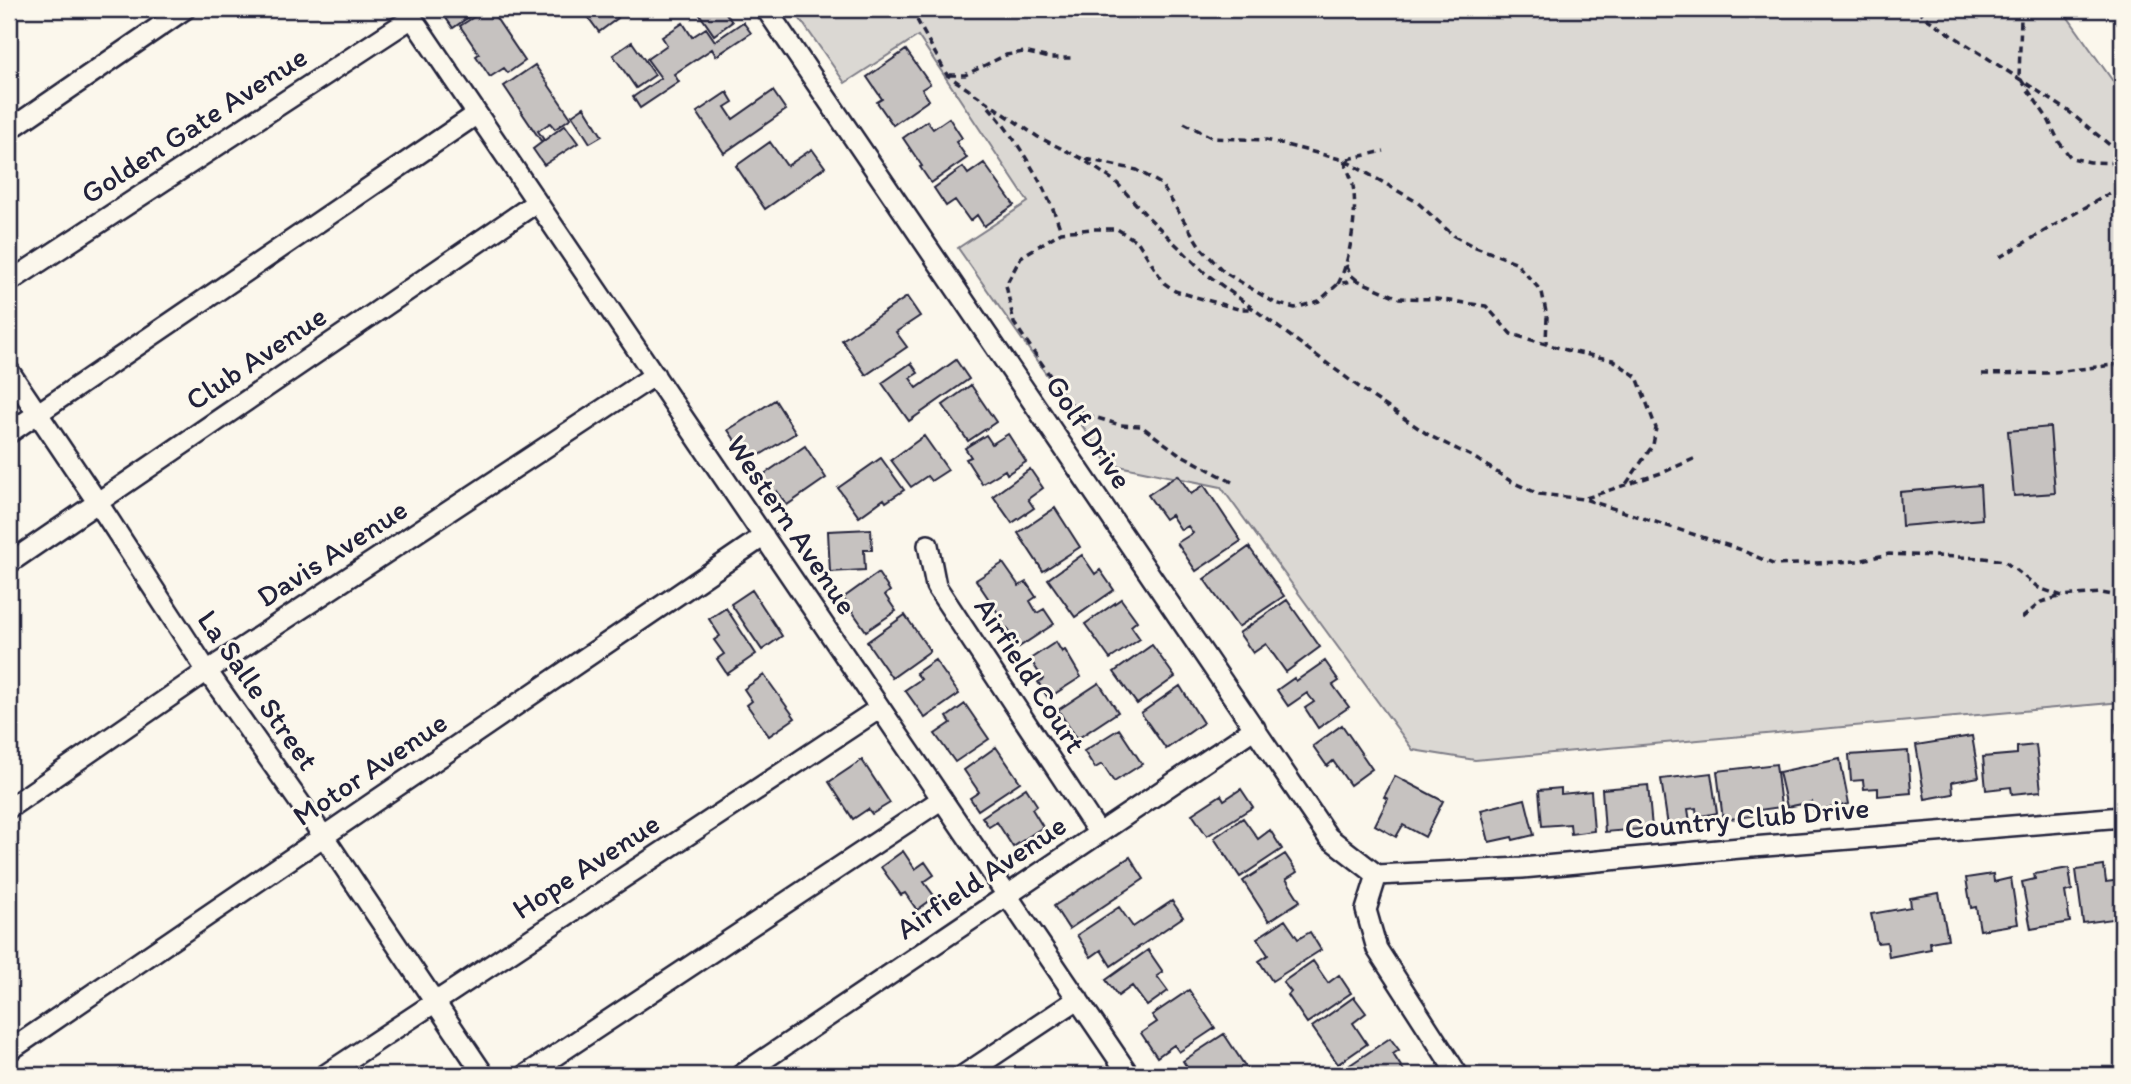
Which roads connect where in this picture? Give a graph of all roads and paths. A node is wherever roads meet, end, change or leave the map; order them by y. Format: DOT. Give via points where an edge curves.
graph roads {
  1 [pos="186,9"];
  2 [pos="766,9"];
  3 [pos="911,9"];
  4 [pos="1918,9"];
  5 [pos="2018,9"];
  6 [pos="409,13"];
  7 [pos="1071,58"];
  8 [pos="947,75"];
  9 [pos="965,75"];
  10 [pos="2019,77"];
  11 [pos="962,85"];
  12 [pos="984,102"];
  13 [pos="477,114"];
  14 [pos="1184,123"];
  15 [pos="9,130"];
  16 [pos="1384,151"];
  17 [pos="2122,155"];
  18 [pos="1081,158"];
  19 [pos="1344,160"];
  20 [pos="2122,163"];
  21 [pos="2122,186"];
  22 [pos="537,202"];
  23 [pos="1061,232"];
  24 [pos="2000,257"];
  25 [pos="1346,265"];
  26 [pos="1357,280"];
  27 [pos="9,282"];
  28 [pos="1338,284"];
  29 [pos="1253,309"];
  30 [pos="1546,343"];
  31 [pos="2122,364"];
  32 [pos="9,371"];
  33 [pos="1982,374"];
  34 [pos="654,375"];
  35 [pos="38,414"];
  36 [pos="9,433"];
  37 [pos="1698,457"];
  38 [pos="1232,482"];
  39 [pos="1624,487"];
  40 [pos="1584,499"];
  41 [pos="98,503"];
  42 [pos="764,536"];
  43 [pos="928,545"];
  44 [pos="9,563"];
  45 [pos="2062,596"];
  46 [pos="2122,597"];
  47 [pos="2022,618"];
  48 [pos="207,671"];
  49 [pos="880,708"];
  50 [pos="1255,728"];
  51 [pos="942,799"];
  52 [pos="9,807"];
  53 [pos="2122,817"];
  54 [pos="1098,832"];
  55 [pos="324,837"];
  56 [pos="1377,875"];
  57 [pos="1008,896"];
  58 [pos="1078,999"];
  59 [pos="434,1002"];
  60 [pos="9,1051"];
  61 [pos="325,1075"];
  62 [pos="484,1075"];
  63 [pos="526,1075"];
  64 [pos="741,1075"];
  65 [pos="964,1075"];
  66 [pos="1129,1075"];
  67 [pos="1458,1075"];
  1 -- 15 [label="street"];
  2 -- 50 [label="street, Golf Drive"];
  3 -- 8 [label="path"];
  4 -- 10 [label="path"];
  5 -- 10 [label="path"];
  6 -- 13 [label="street, Western Avenue"];
  6 -- 27 [label="street, Golden Gate Avenue"];
  7 -- 9 [label="path" via="1024,52 1006,55"];
  8 -- 9 [label="path"];
  8 -- 11 [label="path"];
  9 -- 11 [label="path"];
  10 -- 17 [label="path"];
  10 -- 20 [label="path" via="2071,158"];
  11 -- 12 [label="path"];
  12 -- 18 [label="path"];
  12 -- 23 [label="path" via="1013,138 1056,214"];
  13 -- 22 [label="street, Western Avenue"];
  13 -- 35 [label="street"];
  14 -- 19 [label="path" via="1213,138 1266,140"];
  16 -- 19 [label="path"];
  18 -- 28 [label="path" via="1137,170 1161,184 1200,248 1224,272 1275,303 1295,308 1319,301"];
  18 -- 29 [label="path" via="1115,182 1205,272"];
  19 -- 25 [label="path" via="1354,187 1353,232"];
  19 -- 30 [label="path" via="1417,202 1454,236 1515,262 1542,292"];
  21 -- 24 [label="path"];
  22 -- 34 [label="street, Western Avenue"];
  22 -- 41 [label="street, Club Avenue"];
  23 -- 29 [label="path" via="1117,229 1138,243 1164,283 1175,291"];
  23 -- 38 [label="path" via="1021,257 1006,285 1014,323 1068,402 1100,419 1141,426 1178,453"];
  25 -- 26 [label="path"];
  25 -- 28 [label="path"];
  26 -- 28 [label="path"];
  26 -- 30 [label="path" via="1399,298 1486,306 1511,334"];
  29 -- 40 [label="path" via="1430,436 1539,494"];
  30 -- 39 [label="path" via="1613,360 1637,377 1656,428 1653,444"];
  31 -- 33 [label="path" via="2046,373"];
  32 -- 35 [label="street, La Salle Street"];
  34 -- 42 [label="street, Western Avenue"];
  34 -- 48 [label="street, Davis Avenue"];
  35 -- 36 [label="street"];
  35 -- 41 [label="street, La Salle Street"];
  37 -- 39 [label="path"];
  39 -- 40 [label="path"];
  40 -- 45 [label="path" via="1739,549 1774,565 1858,561 1889,554 1984,558 2004,561 2039,588"];
  41 -- 44 [label="street, Club Avenue"];
  41 -- 48 [label="street, La Salle Street"];
  42 -- 49 [label="street, Western Avenue"];
  42 -- 55 [label="street, Motor Avenue"];
  43 -- 54 [label="street, Airfield Court" via="936,586"];
  45 -- 46 [label="path" via="2102,593"];
  45 -- 47 [label="path" via="2041,602"];
  48 -- 52 [label="street, Davis Avenue"];
  48 -- 55 [label="street, La Salle Street"];
  49 -- 51 [label="street, Western Avenue"];
  49 -- 59 [label="street, Hope Avenue"];
  50 -- 54 [label="street, Airfield Avenue"];
  50 -- 56 [label="street, Golf Drive" via="1328,837"];
  51 -- 57 [label="street, Western Avenue"];
  51 -- 63 [label="street"];
  53 -- 56 [label="street, Country Club Drive" via="1522,868"];
  54 -- 57 [label="street, Airfield Avenue"];
  55 -- 59 [label="street, La Salle Street"];
  55 -- 60 [label="street, Motor Avenue"];
  56 -- 67 [label="street" via="1366,910 1377,949"];
  57 -- 58 [label="street, Western Avenue"];
  57 -- 64 [label="street, Airfield Avenue"];
  58 -- 65 [label="street"];
  58 -- 66 [label="street, Western Avenue"];
  59 -- 61 [label="street, Hope Avenue"];
  59 -- 62 [label="street, La Salle Street"];
}
